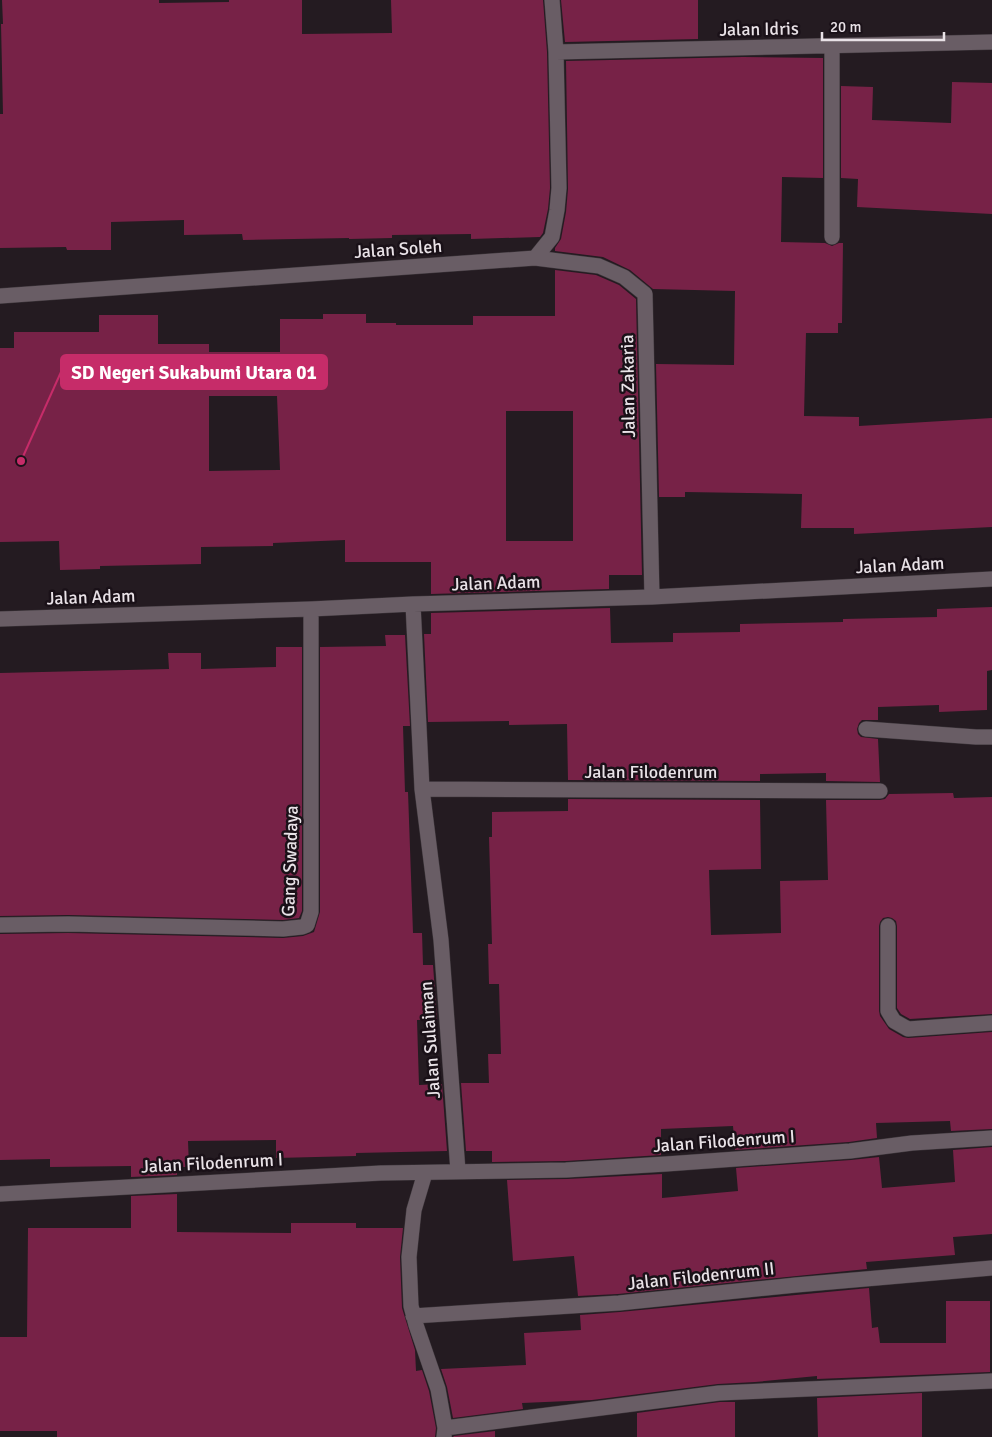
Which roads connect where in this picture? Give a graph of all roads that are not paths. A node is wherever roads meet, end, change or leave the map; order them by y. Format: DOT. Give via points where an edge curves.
graph roads {
  1 [pos="552,0"];
  2 [pos="992,42"];
  3 [pos="832,47"];
  4 [pos="556,52"];
  5 [pos="832,237"];
  6 [pos="535,258"];
  7 [pos="0,296"];
  8 [pos="992,579"];
  9 [pos="652,597"];
  10 [pos="413,604"];
  11 [pos="311,610"];
  12 [pos="0,619"];
  13 [pos="866,729"];
  14 [pos="992,737"];
  15 [pos="422,789"];
  16 [pos="880,791"];
  17 [pos="0,925"];
  18 [pos="888,926"];
  19 [pos="992,1024"];
  20 [pos="992,1138"];
  21 [pos="458,1171"];
  22 [pos="425,1173"];
  23 [pos="0,1194"];
  24 [pos="992,1268"];
  25 [pos="413,1316"];
  26 [pos="992,1381"];
  27 [pos="445,1432"];
  1 -- 4 [label="street"];
  2 -- 3 [label="street, Jalan Idris"];
  3 -- 4 [label="street, Jalan Idris"];
  3 -- 5 [label="street"];
  4 -- 6 [label="street" via="557,210 552,237"];
  6 -- 7 [label="street, Jalan Soleh"];
  6 -- 9 [label="street, Jalan Zakaria" via="599,266 624,277 645,294"];
  8 -- 9 [label="street, Jalan Adam"];
  9 -- 10 [label="street, Jalan Adam"];
  10 -- 11 [label="street, Jalan Adam"];
  10 -- 15 [label="street, Jalan Sulaiman"];
  11 -- 12 [label="street, Jalan Adam"];
  11 -- 17 [label="street, Gang Swadaya" via="311,912 307,925 282,930"];
  13 -- 14 [label="street"];
  15 -- 16 [label="street, Jalan Filodenrum"];
  15 -- 21 [label="street, Jalan Sulaiman" via="441,940"];
  18 -- 19 [label="street" via="888,1011 894,1022 908,1029"];
  20 -- 21 [label="street, Jalan Filodenrum I" via="666,1164 566,1170"];
  21 -- 22 [label="street"];
  22 -- 23 [label="street, Jalan Filodenrum I"];
  22 -- 25 [label="street" via="414,1210 409,1257"];
  24 -- 25 [label="street, Jalan Filodenrum II" via="619,1303"];
  25 -- 27 [label="street" via="438,1389"];
  26 -- 27 [label="street" via="719,1393"];
}
